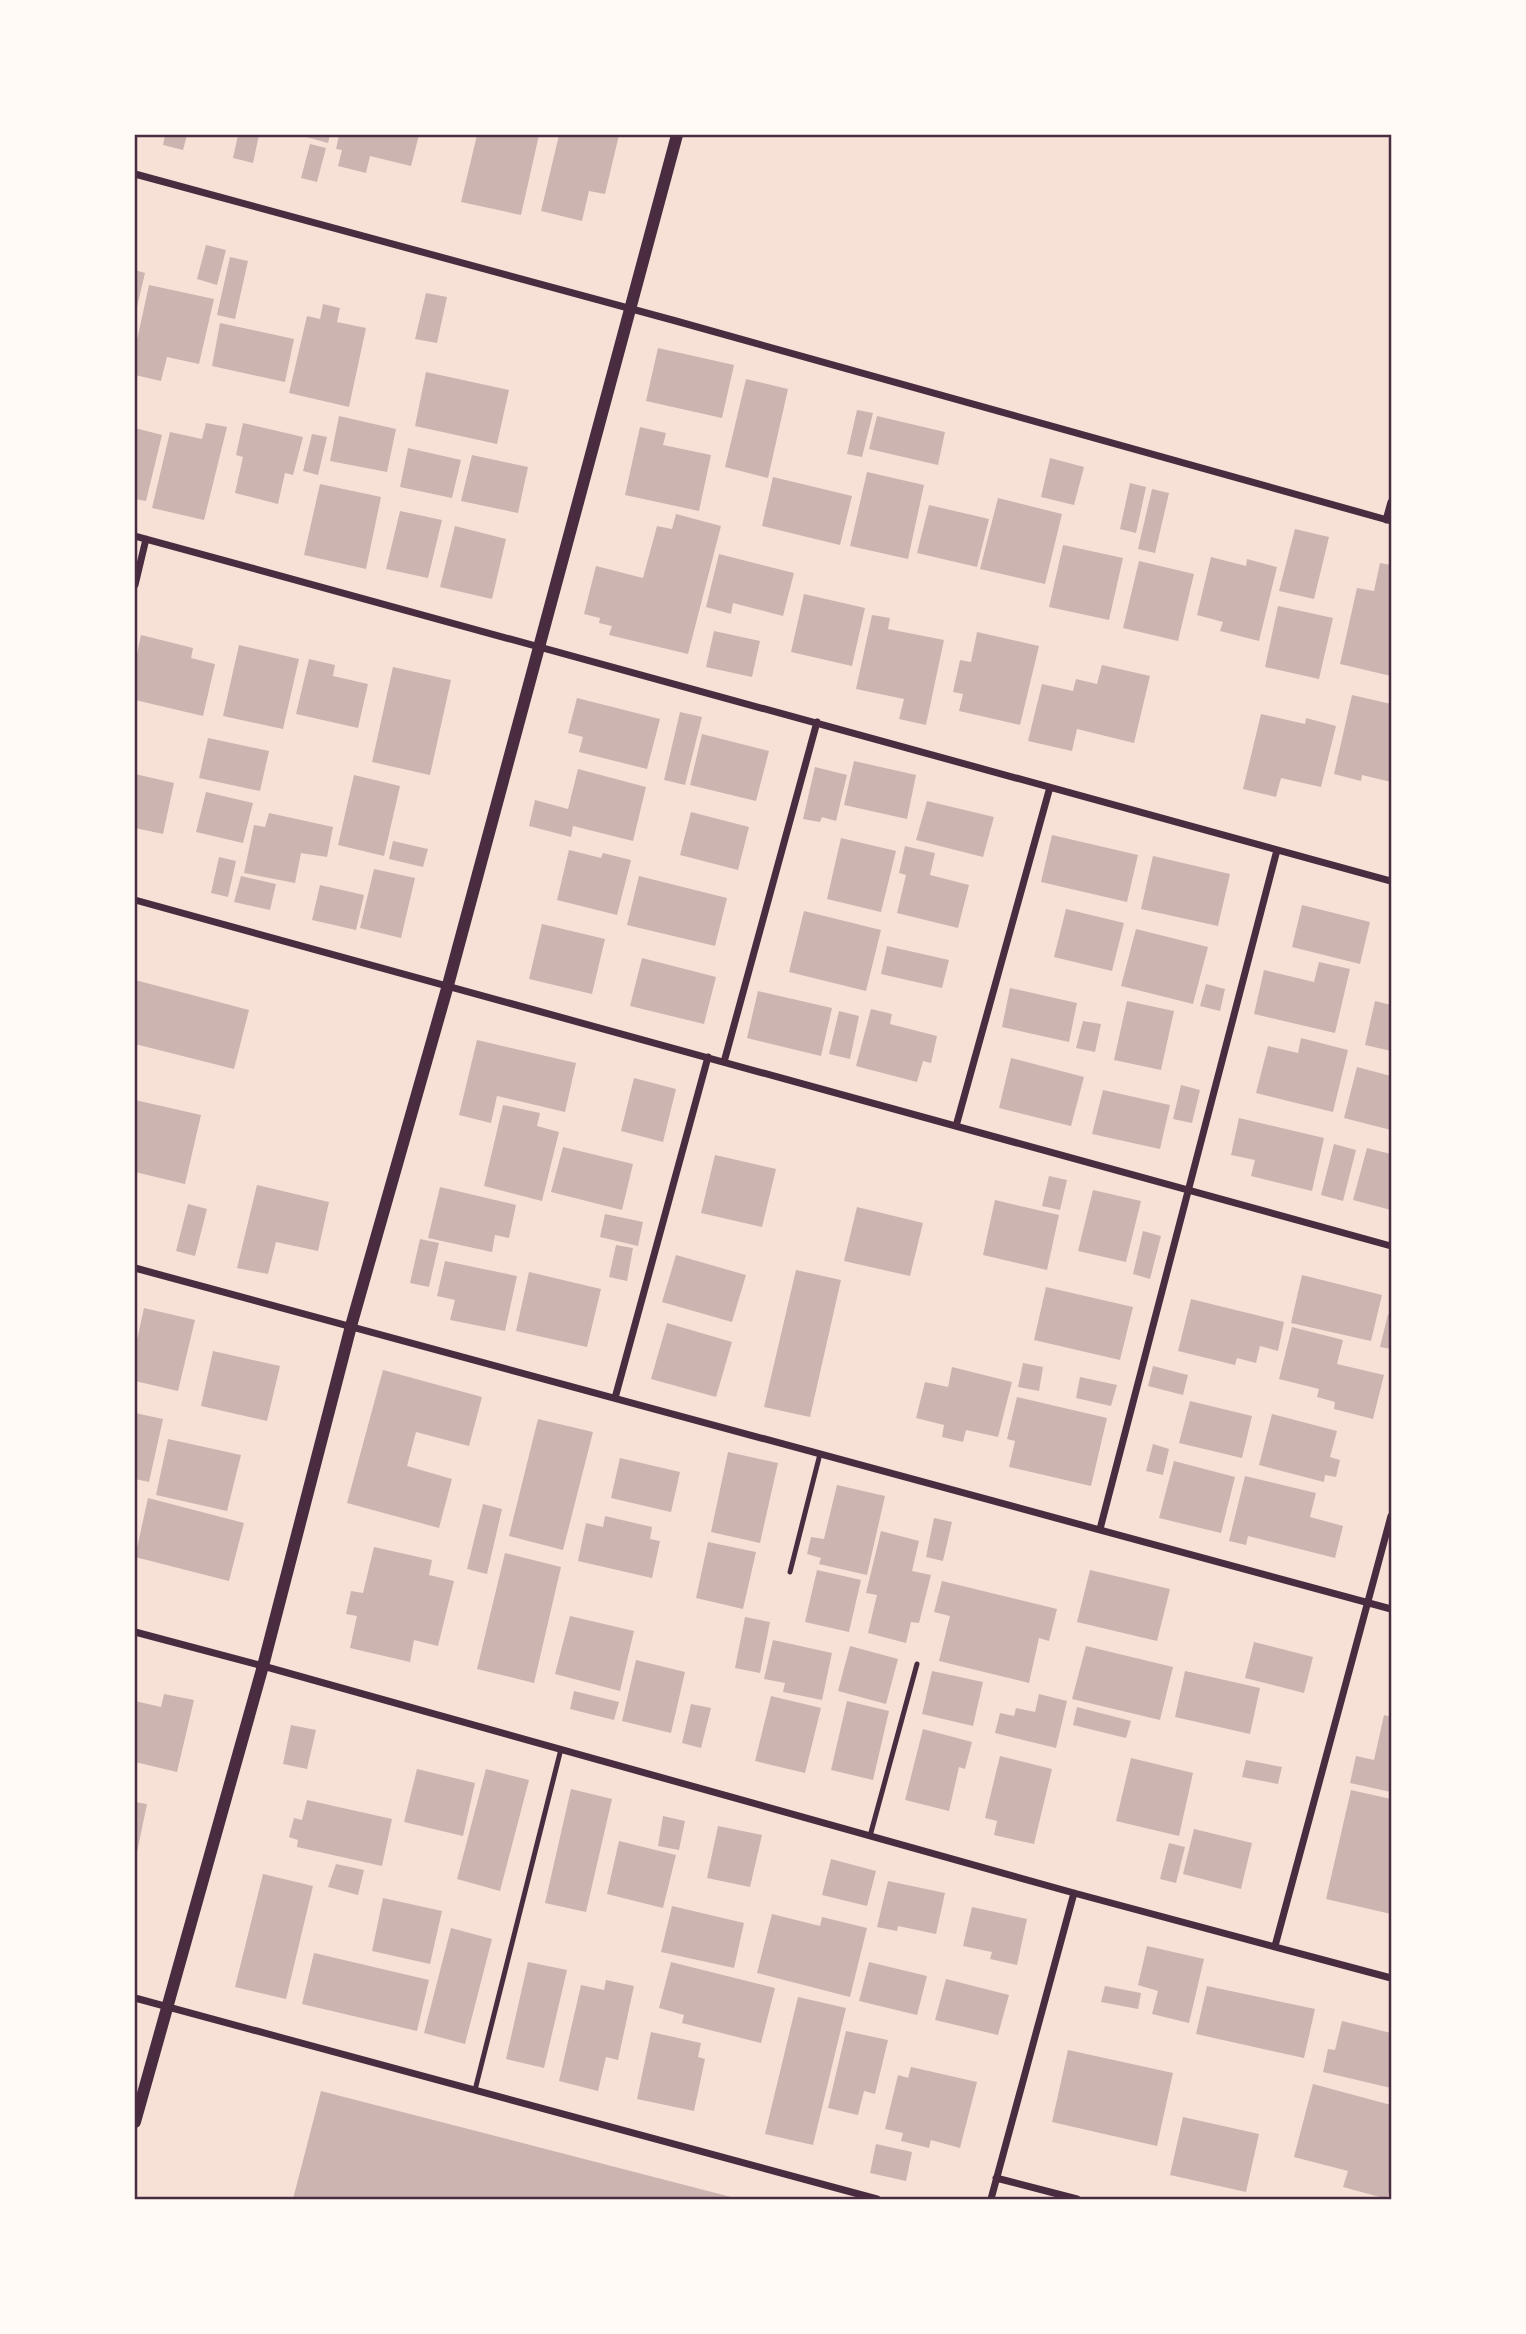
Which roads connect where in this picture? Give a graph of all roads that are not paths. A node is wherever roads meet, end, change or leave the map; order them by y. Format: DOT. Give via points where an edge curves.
graph roads {
  1 [pos="677,135"];
  2 [pos="135,174"];
  3 [pos="629,308"];
  4 [pos="1391,502"];
  5 [pos="1389,521"];
  6 [pos="135,536"];
  7 [pos="146,539"];
  8 [pos="135,585"];
  9 [pos="538,645"];
  10 [pos="817,722"];
  11 [pos="1050,787"];
  12 [pos="1277,850"];
  13 [pos="1391,881"];
  14 [pos="135,900"];
  15 [pos="448,985"];
  16 [pos="708,1057"];
  17 [pos="724,1062"];
  18 [pos="956,1126"];
  19 [pos="1188,1190"];
  20 [pos="1391,1246"];
  21 [pos="135,1268"];
  22 [pos="351,1326"];
  23 [pos="615,1398"];
  24 [pos="820,1454"];
  25 [pos="1391,1516"];
  26 [pos="1100,1529"];
  27 [pos="790,1572"];
  28 [pos="1368,1602"];
  29 [pos="1391,1609"];
  30 [pos="135,1632"];
  31 [pos="917,1664"];
  32 [pos="262,1666"];
  33 [pos="561,1749"];
  34 [pos="870,1836"];
  35 [pos="1074,1893"];
  36 [pos="1275,1946"];
  37 [pos="1391,1978"];
  38 [pos="135,1998"];
  39 [pos="167,2007"];
  40 [pos="475,2090"];
  41 [pos="135,2122"];
  42 [pos="996,2178"];
  43 [pos="877,2199"];
  44 [pos="991,2199"];
  45 [pos="1077,2199"];
  1 -- 3 [label="street"];
  2 -- 3 [label="street"];
  3 -- 5 [label="street"];
  3 -- 9 [label="street"];
  4 -- 5 [label="street"];
  6 -- 7 [label="street"];
  7 -- 8 [label="street"];
  7 -- 9 [label="street"];
  9 -- 10 [label="street"];
  9 -- 15 [label="street"];
  10 -- 11 [label="street"];
  10 -- 17 [label="street"];
  11 -- 12 [label="street"];
  11 -- 18 [label="street"];
  12 -- 13 [label="street"];
  12 -- 19 [label="street"];
  14 -- 15 [label="street"];
  15 -- 16 [label="street"];
  15 -- 22 [label="street"];
  16 -- 17 [label="street"];
  16 -- 23 [label="street"];
  17 -- 18 [label="street"];
  18 -- 19 [label="street"];
  19 -- 20 [label="street"];
  19 -- 26 [label="street"];
  21 -- 22 [label="street"];
  22 -- 23 [label="street"];
  22 -- 32 [label="street"];
  23 -- 24 [label="street"];
  24 -- 26 [label="street"];
  24 -- 27 [label="lane"];
  25 -- 28 [label="street"];
  26 -- 28 [label="street"];
  28 -- 29 [label="street"];
  28 -- 36 [label="street"];
  30 -- 32 [label="street"];
  31 -- 34 [label="lane"];
  32 -- 33 [label="street"];
  32 -- 39 [label="street"];
  33 -- 34 [label="street"];
  33 -- 40 [label="lane"];
  34 -- 35 [label="street"];
  35 -- 36 [label="street"];
  35 -- 42 [label="street"];
  36 -- 37 [label="street"];
  38 -- 39 [label="street"];
  39 -- 40 [label="street"];
  39 -- 41 [label="street"];
  40 -- 43 [label="street"];
  42 -- 44 [label="street"];
  42 -- 45 [label="street"];
}
